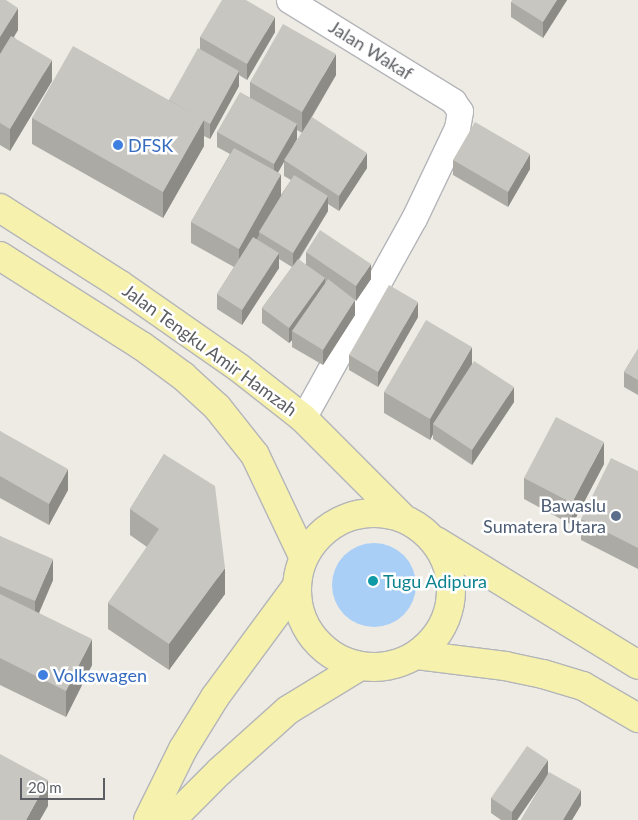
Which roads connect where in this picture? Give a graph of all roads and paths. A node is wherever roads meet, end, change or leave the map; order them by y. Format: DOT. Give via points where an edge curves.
graph roads {
  1 [pos="289,0"];
  2 [pos="320,7"];
  3 [pos="0,208"];
  4 [pos="0,256"];
  5 [pos="303,418"];
  6 [pos="400,516"];
  7 [pos="436,541"];
  8 [pos="303,556"];
  9 [pos="296,587"];
  10 [pos="417,655"];
  11 [pos="638,665"];
  12 [pos="360,666"];
  13 [pos="638,718"];
  14 [pos="148,820"];
  15 [pos="172,820"];
  1 -- 2 [label="street, Jalan Wakaf"];
  2 -- 5 [label="street, Jalan Wakaf" via="453,101 460,111 457,128 414,218"];
  3 -- 5 [label="main road, Jalan Tengku Amir Hamzah" via="120,284 238,367"];
  4 -- 8 [label="main road, Jalan Tengku Amir Hamzah" via="142,346 183,376 217,407 255,455"];
  5 -- 6 [label="main road, Jalan Tengku Amir Hamzah"];
  6 -- 7 [label="main road"];
  6 -- 8 [label="main road" via="363,512 328,526"];
  7 -- 10 [label="main road" via="450,571 452,603 440,632"];
  7 -- 11 [label="main road"];
  8 -- 9 [label="main road"];
  9 -- 12 [label="main road" via="300,614 314,638 334,656"];
  9 -- 14 [label="main road" via="215,697"];
  10 -- 12 [label="main road" via="390,666"];
  10 -- 13 [label="main road" via="543,674 583,686"];
  12 -- 15 [label="main road" via="288,710 220,771"];
}
